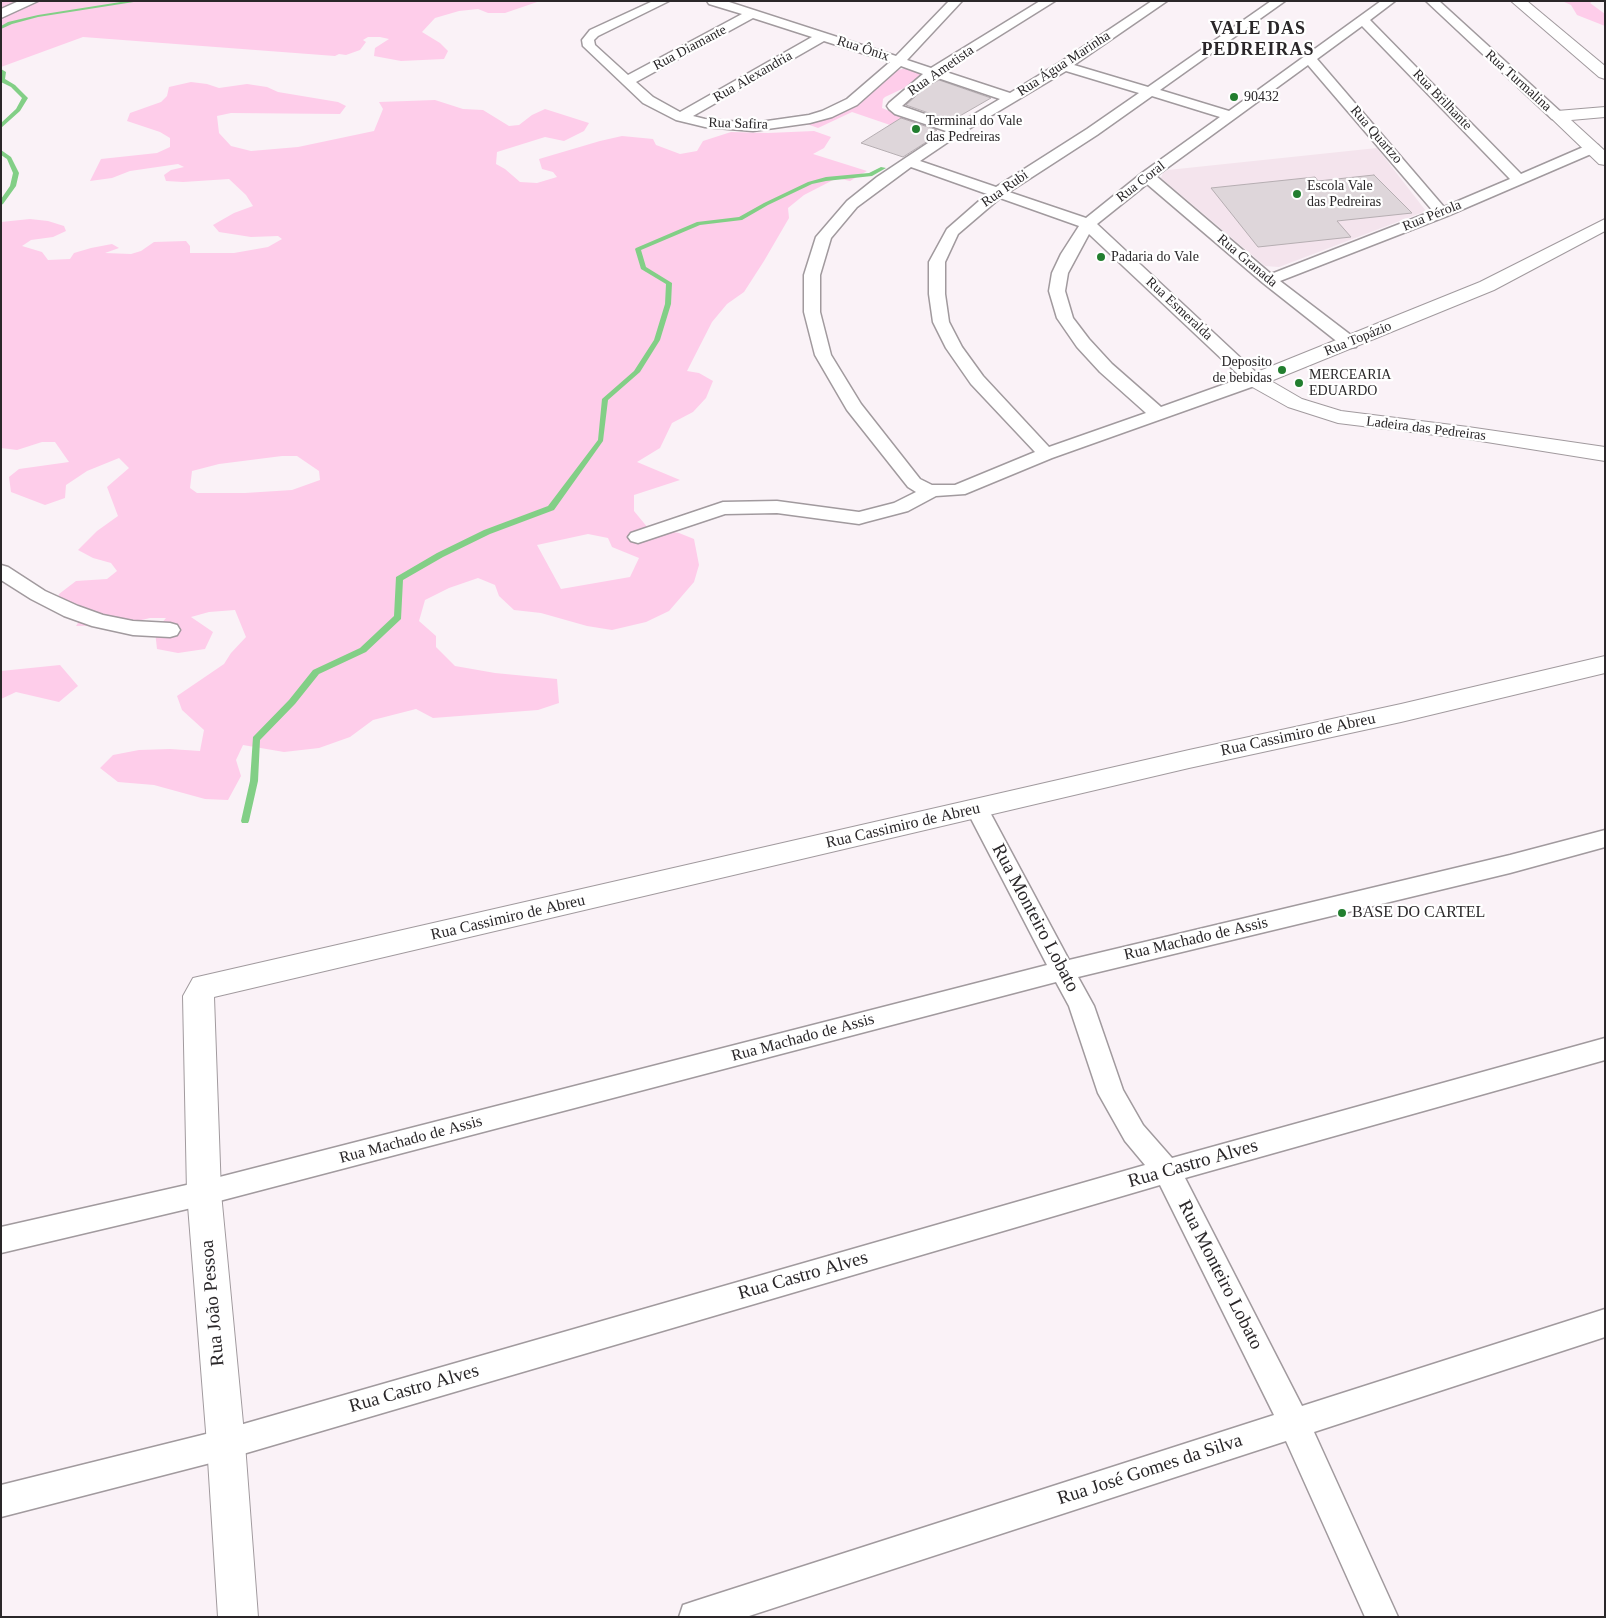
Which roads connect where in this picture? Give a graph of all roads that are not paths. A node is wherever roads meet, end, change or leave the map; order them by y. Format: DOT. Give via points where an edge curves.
graph roads {
  1 [pos="32,1"];
  2 [pos="663,1"];
  3 [pos="713,1"];
  4 [pos="956,1"];
  5 [pos="1049,1"];
  6 [pos="1161,1"];
  7 [pos="1279,1"];
  8 [pos="1390,1"];
  9 [pos="1432,1"];
  10 [pos="1518,1"];
  11 [pos="1,14"];
  12 [pos="752,14"];
  13 [pos="1364,21"];
  14 [pos="824,36"];
  15 [pos="1310,59"];
  16 [pos="899,61"];
  17 [pos="1064,66"];
  18 [pos="933,72"];
  19 [pos="1605,74"];
  20 [pos="627,81"];
  21 [pos="1150,91"];
  22 [pos="1012,98"];
  23 [pos="1605,112"];
  24 [pos="1232,116"];
  25 [pos="1556,116"];
  26 [pos="681,117"];
  27 [pos="958,130"];
  28 [pos="1599,154"];
  29 [pos="909,162"];
  30 [pos="1147,176"];
  31 [pos="1518,180"];
  32 [pos="997,193"];
  33 [pos="1442,212"];
  34 [pos="1088,224"];
  35 [pos="1605,224"];
  36 [pos="1269,280"];
  37 [pos="1350,343"];
  38 [pos="1254,380"];
  39 [pos="1159,415"];
  40 [pos="1046,454"];
  41 [pos="1605,454"];
  42 [pos="932,491"];
  43 [pos="638,538"];
  44 [pos="1,571"];
  45 [pos="170,630"];
  46 [pos="1605,664"];
  47 [pos="977,809"];
  48 [pos="1605,838"];
  49 [pos="1062,971"];
  50 [pos="202,989"];
  51 [pos="1605,1049"];
  52 [pos="1167,1171"];
  53 [pos="204,1193"];
  54 [pos="1,1240"];
  55 [pos="1605,1323"];
  56 [pos="1294,1423"];
  57 [pos="226,1444"];
  58 [pos="1,1501"];
  59 [pos="238,1617"];
  60 [pos="696,1617"];
  61 [pos="1382,1617"];
  1 -- 11 [label="street"];
  2 -- 20 [label="street, Rua Safira" via="594,33 588,40 589,46"];
  3 -- 12 [label="street, Rua Ônix"];
  4 -- 16 [label="street, Rua Safira"];
  5 -- 18 [label="street, Rua Ametista"];
  6 -- 17 [label="street, Rua Água Marinha"];
  7 -- 21 [label="street, Rua Rubi"];
  8 -- 13 [label="street, Rua Coral"];
  9 -- 25 [label="street, Rua Turmalina"];
  10 -- 19 [label="street"];
  12 -- 14 [label="street, Rua Ônix"];
  12 -- 20 [label="street, Rua Diamante"];
  13 -- 15 [label="street, Rua Coral"];
  13 -- 31 [label="street, Rua Brilhante"];
  14 -- 16 [label="street, Rua Ônix"];
  14 -- 26 [label="street, Rua Alexandria"];
  15 -- 24 [label="street, Rua Coral"];
  15 -- 33 [label="street, Rua Quartzo"];
  16 -- 18 [label="street, Rua Ônix"];
  16 -- 26 [label="street, Rua Safira" via="852,102 810,119 753,127 705,123"];
  17 -- 21 [label="street"];
  17 -- 22 [label="street, Rua Água Marinha"];
  18 -- 22 [label="street, Rua Ônix"];
  18 -- 27 [label="street, Rua Ametista" via="894,107"];
  20 -- 26 [label="street, Rua Safira" via="648,100"];
  21 -- 24 [label="street"];
  21 -- 32 [label="street, Rua Rubi"];
  22 -- 27 [label="street, Rua Água Marinha"];
  23 -- 25 [label="street"];
  24 -- 30 [label="street, Rua Coral"];
  25 -- 28 [label="street, Rua Turmalina"];
  27 -- 29 [label="street, Rua Água Marinha"];
  28 -- 31 [label="street, Rua Pérola"];
  29 -- 32 [label="street, Rua Esmeralda"];
  29 -- 42 [label="street, Rua Água Marinha" via="852,204 824,236 812,275 812,312 823,355 853,406 914,482"];
  30 -- 34 [label="street, Rua Coral"];
  30 -- 36 [label="street, Rua Granada"];
  31 -- 33 [label="street, Rua Pérola"];
  32 -- 34 [label="street, Rua Esmeralda"];
  32 -- 40 [label="street, Rua Rubi" via="952,232 938,262 936,294 941,322 954,348 977,380"];
  33 -- 36 [label="street, Rua Pérola"];
  34 -- 38 [label="street, Rua Esmeralda"];
  34 -- 39 [label="street, Rua Coral" via="1060,272 1057,291 1065,318 1083,344 1106,368"];
  35 -- 37 [label="street, Rua Topázio" via="1487,286"];
  36 -- 37 [label="street, Rua Granada"];
  37 -- 38 [label="street, Rua Topázio"];
  38 -- 39 [label="street, Rua Topázio"];
  38 -- 41 [label="street, Ladeira das Pedreiras" via="1295,403 1338,418 1468,433"];
  39 -- 40 [label="street, Rua Topázio"];
  40 -- 42 [label="street, Rua Topázio" via="958,490"];
  42 -- 43 [label="street" via="901,507 859,518 777,507 723,508"];
  44 -- 45 [label="street" via="38,595 99,621 133,628"];
  46 -- 47 [label="street, Rua Cassimiro de Abreu"];
  47 -- 49 [label="street, Rua Monteiro Lobato"];
  47 -- 50 [label="street, Rua Cassimiro de Abreu"];
  48 -- 49 [label="street, Rua Machado de Assis" via="1510,864"];
  49 -- 52 [label="street, Rua Monteiro Lobato" via="1081,1006 1111,1093 1134,1133"];
  49 -- 53 [label="street, Rua Machado de Assis"];
  50 -- 53 [label="street, Rua João Pessoa" via="198,996"];
  51 -- 52 [label="street, Rua Castro Alves"];
  52 -- 56 [label="street, Rua Monteiro Lobato"];
  52 -- 57 [label="street, Rua Castro Alves"];
  53 -- 54 [label="street, Rua Machado de Assis"];
  53 -- 57 [label="street, Rua João Pessoa"];
  55 -- 56 [label="street, Rua José Gomes da Silva"];
  56 -- 60 [label="street, Rua José Gomes da Silva"];
  56 -- 61 [label="street, Rua Monteiro Lobato"];
  57 -- 58 [label="street, Rua Castro Alves"];
  57 -- 59 [label="street, Rua João Pessoa"];
}
